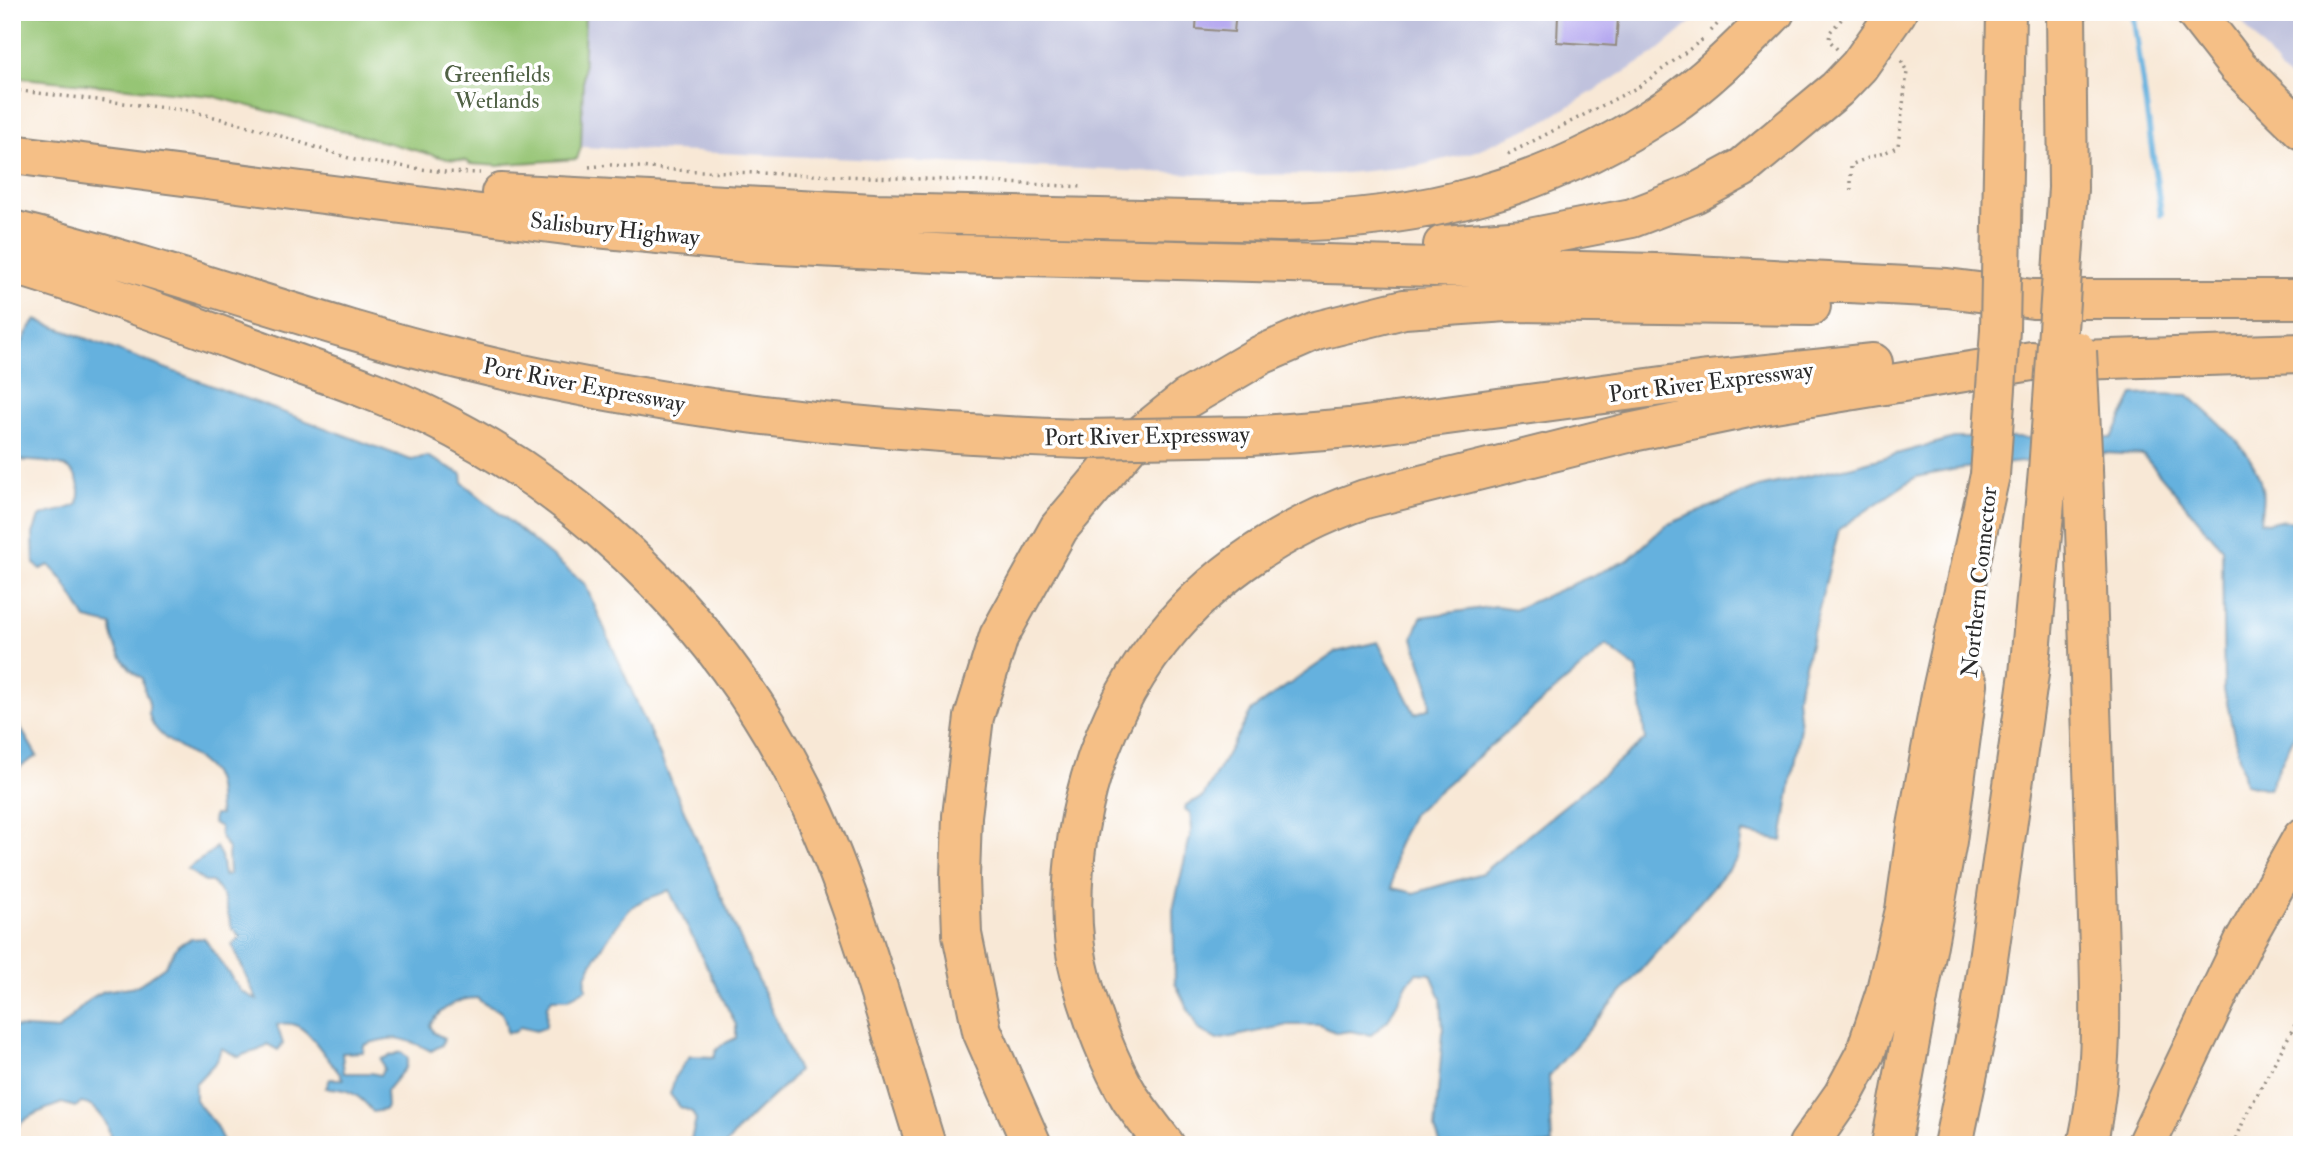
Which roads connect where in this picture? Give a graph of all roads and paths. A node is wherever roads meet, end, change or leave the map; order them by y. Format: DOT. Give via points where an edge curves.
graph roads {
  1 [pos="1729,12"];
  2 [pos="1774,12"];
  3 [pos="1897,12"];
  4 [pos="2006,12"];
  5 [pos="2066,12"];
  6 [pos="2200,20"];
  7 [pos="1892,57"];
  8 [pos="12,90"];
  9 [pos="2302,130"];
  10 [pos="12,138"];
  11 [pos="12,154"];
  12 [pos="1502,157"];
  13 [pos="586,167"];
  14 [pos="481,173"];
  15 [pos="1090,189"];
  16 [pos="1851,190"];
  17 [pos="12,230"];
  18 [pos="1221,260"];
  19 [pos="12,264"];
  20 [pos="2033,299"];
  21 [pos="2302,299"];
  22 [pos="2302,354"];
  23 [pos="2032,361"];
  24 [pos="2065,471"];
  25 [pos="1990,475"];
  26 [pos="2302,838"];
  27 [pos="2302,1012"];
  28 [pos="926,1145"];
  29 [pos="1032,1145"];
  30 [pos="1165,1145"];
  31 [pos="1808,1145"];
  32 [pos="1891,1145"];
  33 [pos="1952,1145"];
  34 [pos="2087,1145"];
  35 [pos="2146,1145"];
  36 [pos="2234,1145"];
  1 -- 12 [label="path" via="1707,36 1640,86"];
  2 -- 10 [label="highway" via="1718,68 1668,108 1592,153 1471,199 1328,221 874,213 443,189"];
  3 -- 18 [label="highway" via="1837,89 1742,168 1694,194 1632,218 1524,239"];
  4 -- 25 [label="highway, Northern Connector, bridge" via="2000,330"];
  5 -- 24 [label="highway, bridge"];
  6 -- 9 [label="highway" via="2238,67"];
  7 -- 16 [label="path" via="1901,58 1907,72 1898,145 1851,165"];
  8 -- 14 [label="path" via="191,111 355,160"];
  11 -- 18 [label="highway, Salisbury Highway" via="398,205 697,238 955,254"];
  13 -- 15 [label="path"];
  17 -- 23 [label="highway, Port River Expressway, bridge" via="398,343 603,391 745,414 964,435 1083,439 1250,436 1350,428 1805,369 1944,359"];
  18 -- 20 [label="highway" via="1656,273 1947,288"];
  19 -- 28 [label="highway" via="208,331 428,415 531,476 629,554 732,671 795,775 852,911"];
  20 -- 21 [label="highway"];
  20 -- 29 [label="highway" via="1893,307 1507,302 1404,309 1316,331 1261,355 1186,399 1130,444 1059,528 999,636 974,718 961,816 962,934 982,1031"];
  22 -- 23 [label="highway, Port River Expressway"];
  23 -- 30 [label="highway" via="1756,406 1364,499 1284,534 1238,564 1195,601 1127,688 1100,744 1074,862 1074,927 1081,980 1129,1097"];
  24 -- 33 [label="highway" via="2029,674 1980,1016"];
  24 -- 34 [label="highway" via="2093,740 2101,1043"];
  25 -- 31 [label="highway" via="1942,690 1905,910 1885,995 1865,1054"];
  25 -- 32 [label="highway, Northern Connector" via="1947,841"];
  26 -- 35 [label="highway" via="2244,941"];
  27 -- 36 [label="path"];
}
